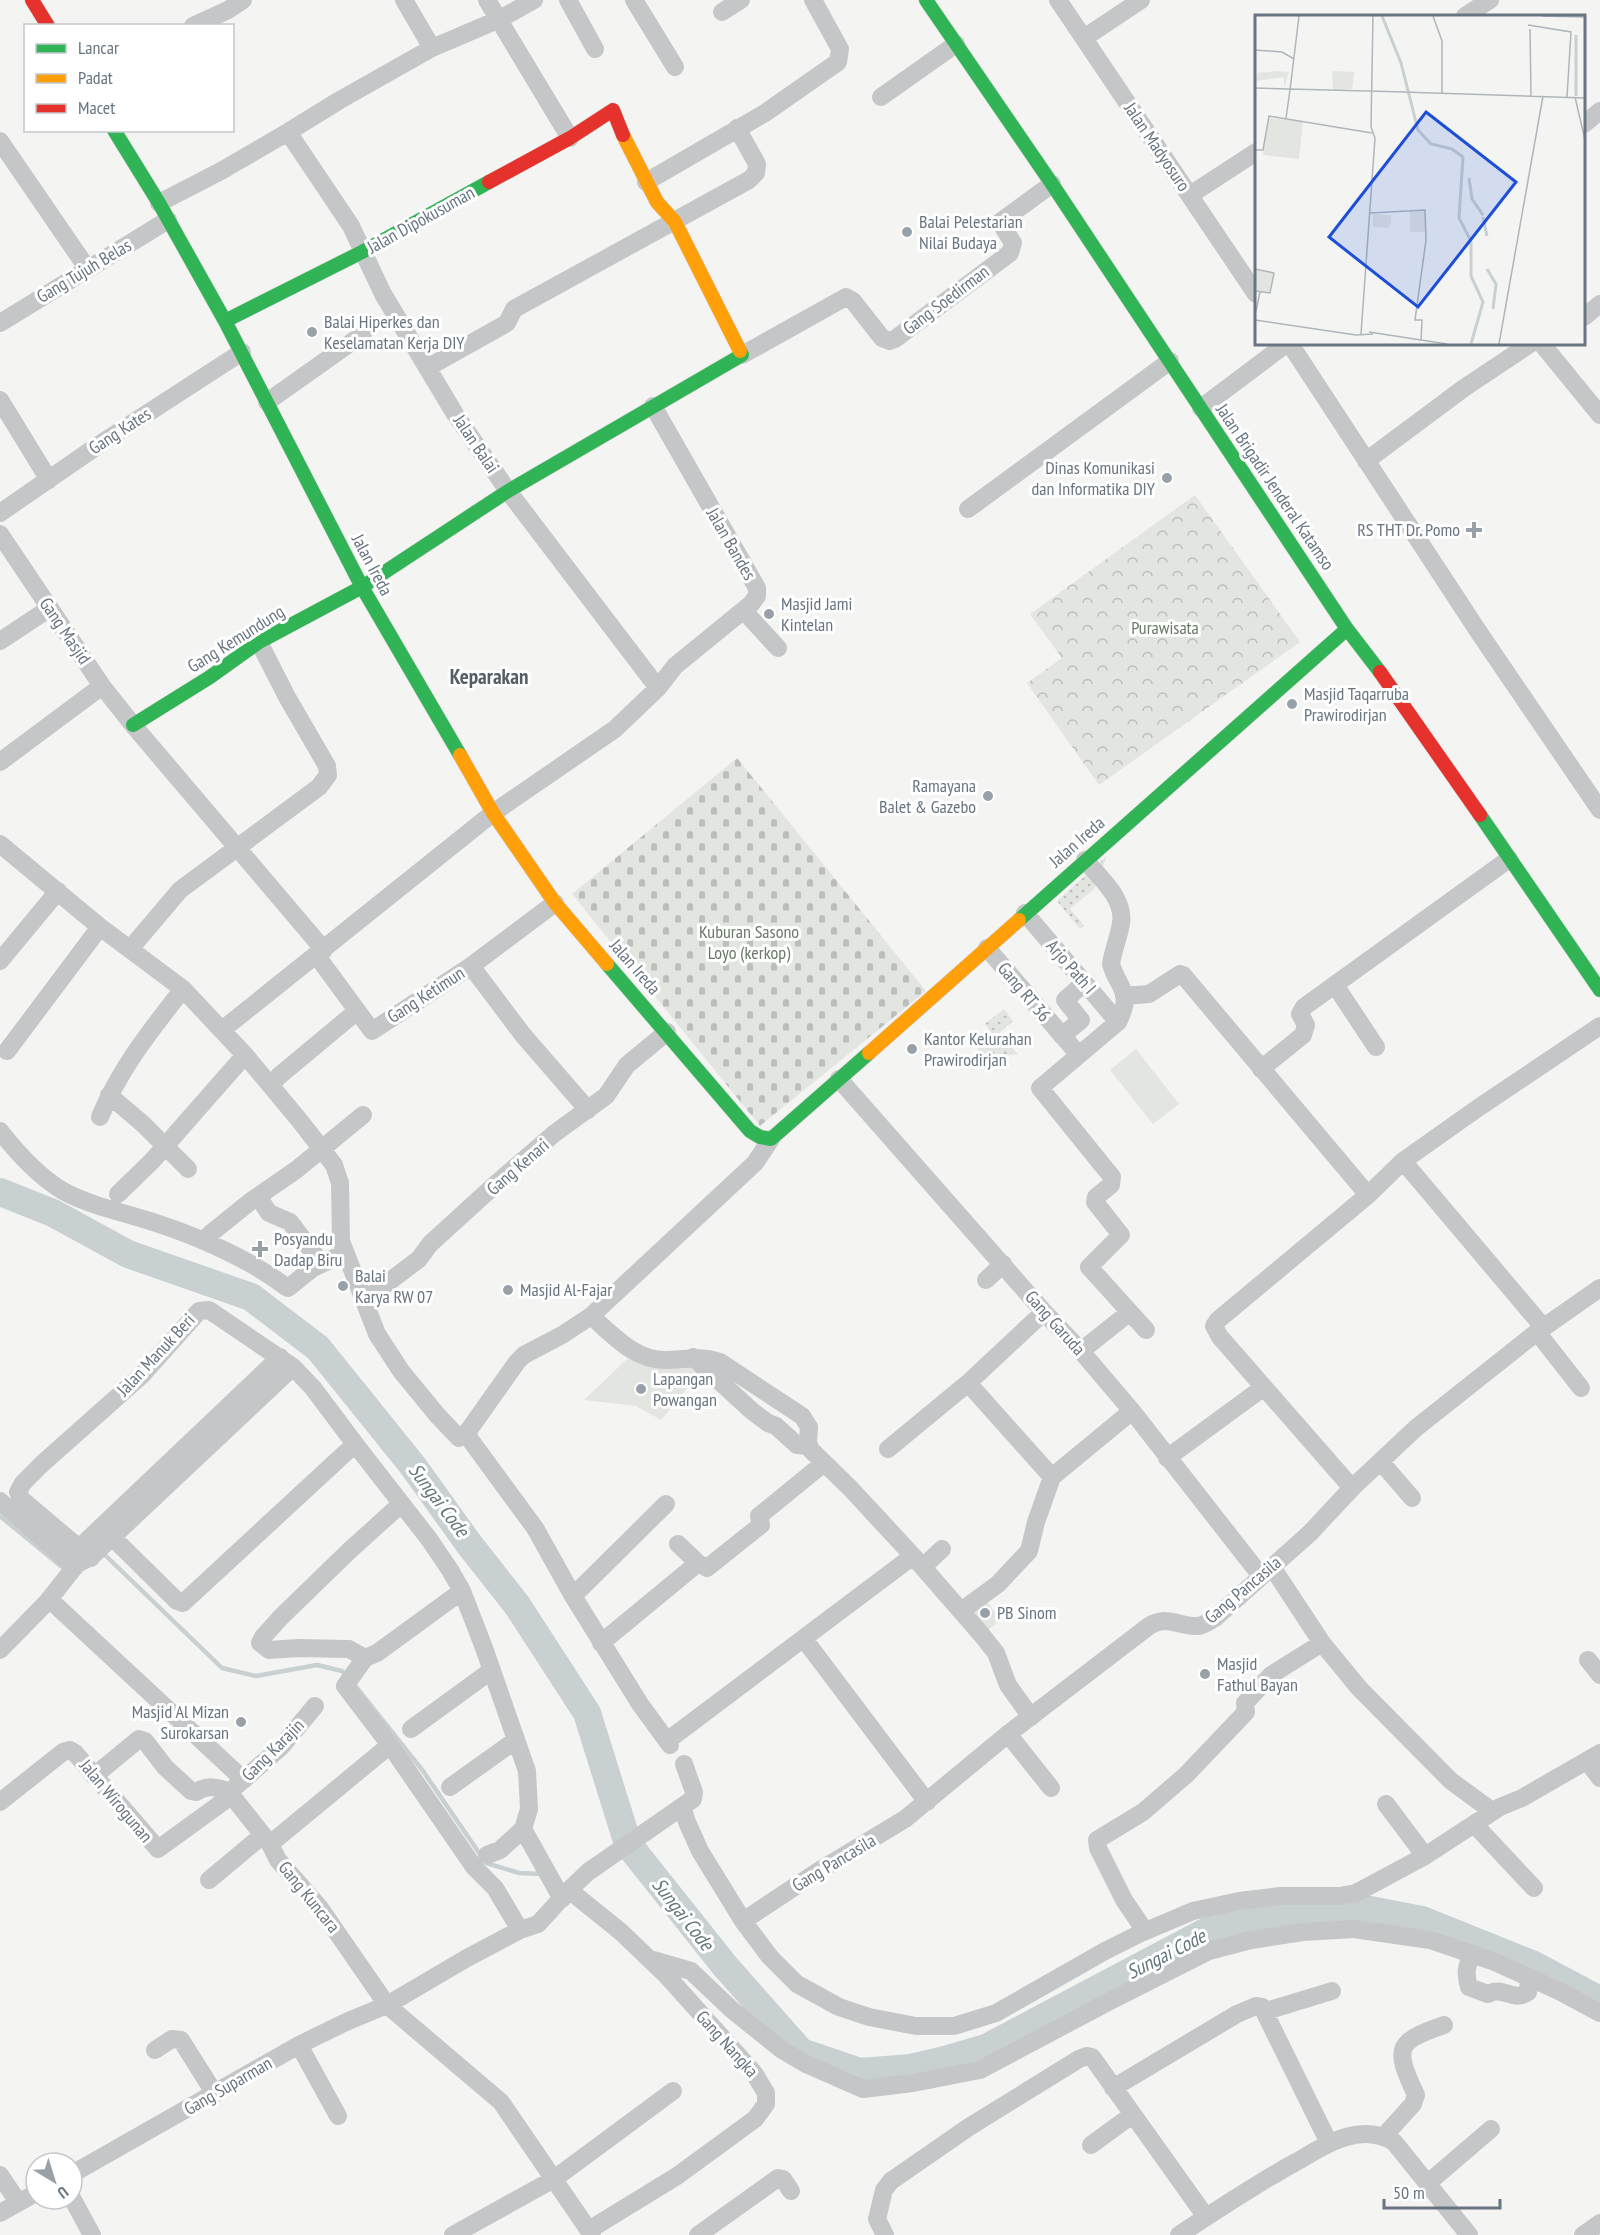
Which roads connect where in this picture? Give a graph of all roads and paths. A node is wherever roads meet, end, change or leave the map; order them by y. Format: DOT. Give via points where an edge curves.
graph roads {
  1 [pos="32,0"];
  2 [pos="243,0"];
  3 [pos="404,0"];
  4 [pos="487,0"];
  5 [pos="534,0"];
  6 [pos="568,0"];
  7 [pos="634,0"];
  8 [pos="741,0"];
  9 [pos="813,0"];
  10 [pos="926,0"];
  11 [pos="1058,0"];
  12 [pos="1141,0"];
  13 [pos="1490,0"];
  14 [pos="722,12"];
  15 [pos="1467,15"];
  16 [pos="500,19"];
  17 [pos="47,24"];
  18 [pos="197,24"];
  19 [pos="1084,38"];
  20 [pos="956,44"];
  21 [pos="432,48"];
  22 [pos="595,48"];
  23 [pos="675,67"];
  24 [pos="881,97"];
  25 [pos="1600,111"];
  26 [pos="1585,123"];
  27 [pos="737,128"];
  28 [pos="115,132"];
  29 [pos="288,132"];
  30 [pos="570,138"];
  31 [pos="0,141"];
  32 [pos="1255,153"];
  33 [pos="646,182"];
  34 [pos="1052,184"];
  35 [pos="1190,195"];
  36 [pos="159,203"];
  37 [pos="168,220"];
  38 [pos="675,222"];
  39 [pos="362,252"];
  40 [pos="87,268"];
  41 [pos="1255,291"];
  42 [pos="1600,304"];
  43 [pos="1585,316"];
  44 [pos="225,321"];
  45 [pos="0,323"];
  46 [pos="363,334"];
  47 [pos="1285,345"];
  48 [pos="1291,345"];
  49 [pos="1542,345"];
  50 [pos="242,352"];
  51 [pos="742,356"];
  52 [pos="1170,361"];
  53 [pos="427,368"];
  54 [pos="267,402"];
  55 [pos="1,406"];
  56 [pos="652,406"];
  57 [pos="1201,408"];
  58 [pos="1600,416"];
  59 [pos="1366,461"];
  60 [pos="49,480"];
  61 [pos="508,491"];
  62 [pos="968,508"];
  63 [pos="0,513"];
  64 [pos="0,534"];
  65 [pos="362,587"];
  66 [pos="50,608"];
  67 [pos="744,611"];
  68 [pos="1347,629"];
  69 [pos="0,641"];
  70 [pos="259,642"];
  71 [pos="778,648"];
  72 [pos="102,686"];
  73 [pos="658,688"];
  74 [pos="133,725"];
  75 [pos="0,762"];
  76 [pos="1600,810"];
  77 [pos="493,813"];
  78 [pos="0,844"];
  79 [pos="238,846"];
  80 [pos="1509,859"];
  81 [pos="1085,860"];
  82 [pos="58,891"];
  83 [pos="555,903"];
  84 [pos="1025,913"];
  85 [pos="100,927"];
  86 [pos="130,948"];
  87 [pos="987,948"];
  88 [pos="321,953"];
  89 [pos="0,961"];
  90 [pos="471,966"];
  91 [pos="1084,983"];
  92 [pos="1335,985"];
  93 [pos="183,989"];
  94 [pos="1600,990"];
  95 [pos="1124,996"];
  96 [pos="357,1011"];
  97 [pos="1118,1022"];
  98 [pos="1600,1026"];
  99 [pos="222,1030"];
  100 [pos="668,1032"];
  101 [pos="1062,1036"];
  102 [pos="1376,1047"];
  103 [pos="7,1051"];
  104 [pos="1078,1054"];
  105 [pos="245,1055"];
  106 [pos="1261,1069"];
  107 [pos="839,1078"];
  108 [pos="270,1085"];
  109 [pos="109,1095"];
  110 [pos="588,1110"];
  111 [pos="363,1115"];
  112 [pos="100,1116"];
  113 [pos="0,1131"];
  114 [pos="771,1139"];
  115 [pos="165,1145"];
  116 [pos="321,1149"];
  117 [pos="1403,1161"];
  118 [pos="188,1169"];
  119 [pos="118,1194"];
  120 [pos="1368,1195"];
  121 [pos="259,1198"];
  122 [pos="210,1234"];
  123 [pos="345,1253"];
  124 [pos="315,1255"];
  125 [pos="1003,1264"];
  126 [pos="986,1280"];
  127 [pos="1600,1288"];
  128 [pos="364,1300"];
  129 [pos="1130,1311"];
  130 [pos="1044,1312"];
  131 [pos="591,1316"];
  132 [pos="1146,1330"];
  133 [pos="1541,1330"];
  134 [pos="1081,1351"];
  135 [pos="693,1357"];
  136 [pos="286,1362"];
  137 [pos="968,1383"];
  138 [pos="1264,1387"];
  139 [pos="1581,1388"];
  140 [pos="1131,1411"];
  141 [pos="466,1434"];
  142 [pos="355,1444"];
  143 [pos="808,1446"];
  144 [pos="888,1449"];
  145 [pos="1167,1458"];
  146 [pos="824,1462"];
  147 [pos="1381,1462"];
  148 [pos="1052,1477"];
  149 [pos="1352,1488"];
  150 [pos="1412,1498"];
  151 [pos="0,1500"];
  152 [pos="401,1504"];
  153 [pos="666,1504"];
  154 [pos="107,1532"];
  155 [pos="678,1544"];
  156 [pos="942,1549"];
  157 [pos="80,1560"];
  158 [pos="918,1561"];
  159 [pos="698,1563"];
  160 [pos="1266,1571"];
  161 [pos="462,1591"];
  162 [pos="573,1596"];
  163 [pos="49,1599"];
  164 [pos="961,1611"];
  165 [pos="277,1621"];
  166 [pos="804,1639"];
  167 [pos="601,1642"];
  168 [pos="1323,1642"];
  169 [pos="298,1648"];
  170 [pos="0,1650"];
  171 [pos="365,1658"];
  172 [pos="1588,1660"];
  173 [pos="492,1670"];
  174 [pos="1600,1676"];
  175 [pos="315,1706"];
  176 [pos="1031,1717"];
  177 [pos="411,1729"];
  178 [pos="1008,1734"];
  179 [pos="516,1740"];
  180 [pos="390,1745"];
  181 [pos="1594,1758"];
  182 [pos="684,1764"];
  183 [pos="94,1776"];
  184 [pos="1600,1778"];
  185 [pos="244,1780"];
  186 [pos="450,1787"];
  187 [pos="1051,1788"];
  188 [pos="230,1794"];
  189 [pos="0,1802"];
  190 [pos="927,1802"];
  191 [pos="1386,1804"];
  192 [pos="678,1810"];
  193 [pos="1492,1811"];
  194 [pos="1474,1824"];
  195 [pos="523,1829"];
  196 [pos="267,1839"];
  197 [pos="487,1855"];
  198 [pos="1425,1856"];
  199 [pos="209,1880"];
  200 [pos="1534,1888"];
  201 [pos="566,1895"];
  202 [pos="743,1922"];
  203 [pos="520,1930"];
  204 [pos="1145,1931"];
  205 [pos="1473,1954"];
  206 [pos="650,1959"];
  207 [pos="1529,1978"];
  208 [pos="1332,1991"];
  209 [pos="387,2005"];
  210 [pos="1266,2012"];
  211 [pos="1600,2013"];
  212 [pos="1444,2025"];
  213 [pos="299,2045"];
  214 [pos="155,2050"];
  215 [pos="1113,2088"];
  216 [pos="673,2091"];
  217 [pos="215,2094"];
  218 [pos="1132,2115"];
  219 [pos="338,2116"];
  220 [pos="1491,2129"];
  221 [pos="1384,2136"];
  222 [pos="1329,2144"];
  223 [pos="1092,2145"];
  224 [pos="84,2167"];
  225 [pos="0,2175"];
  226 [pos="554,2179"];
  227 [pos="1428,2183"];
  228 [pos="791,2191"];
  229 [pos="24,2199"];
  230 [pos="18,2202"];
  231 [pos="79,2211"];
  232 [pos="0,2213"];
  233 [pos="1206,2217"];
  234 [pos="1600,2223"];
  235 [pos="590,2232"];
  236 [pos="92,2235"];
  237 [pos="453,2235"];
  238 [pos="698,2235"];
  239 [pos="885,2235"];
  240 [pos="1179,2235"];
  241 [pos="1469,2235"];
  242 [pos="1583,2235"];
  1 -- 17 [label="street"];
  2 -- 18 [label="street"];
  3 -- 21 [label="street"];
  4 -- 16 [label="street"];
  5 -- 16 [label="street"];
  6 -- 22 [label="street"];
  7 -- 23 [label="street"];
  8 -- 14 [label="street"];
  9 -- 27 [label="street" via="840,50 838,62"];
  10 -- 20 [label="street, Jalan Brigadir Jenderal Katamso"];
  11 -- 19 [label="street, Jalan Madyosuro"];
  12 -- 19 [label="street"];
  13 -- 15 [label="street"];
  16 -- 21 [label="street"];
  16 -- 30 [label="street"];
  19 -- 35 [label="street, Jalan Madyosuro"];
  20 -- 24 [label="street"];
  20 -- 34 [label="street, Jalan Brigadir Jenderal Katamso"];
  21 -- 29 [label="street"];
  25 -- 26 [label="street"];
  27 -- 33 [label="street"];
  27 -- 38 [label="street" via="757,164 756,173"];
  28 -- 36 [label="street, Jalan Ireda"];
  29 -- 36 [label="street"];
  29 -- 39 [label="street, Jalan Balai" via="351,226"];
  30 -- 33 [label="street, Jalan Dipokusuman" via="613,110"];
  30 -- 39 [label="street, Jalan Dipokusuman"];
  31 -- 40 [label="street"];
  32 -- 35 [label="street"];
  33 -- 38 [label="street"];
  34 -- 51 [label="street, Gang Soedirman" via="1000,222 1013,243 1010,253 895,339 882,338 846,297"];
  34 -- 52 [label="street, Jalan Brigadir Jenderal Katamso"];
  35 -- 41 [label="street, Jalan Madyosuro"];
  36 -- 37 [label="street, Jalan Ireda"];
  37 -- 40 [label="street, Gang Tujuh Belas"];
  37 -- 44 [label="street, Jalan Ireda"];
  38 -- 51 [label="street"];
  38 -- 53 [label="street" via="514,309 507,323"];
  39 -- 44 [label="street, Jalan Dipokusuman"];
  39 -- 53 [label="street, Jalan Balai"];
  40 -- 45 [label="street, Gang Tujuh Belas"];
  42 -- 43 [label="street"];
  44 -- 50 [label="street, Jalan Ireda"];
  46 -- 54 [label="street"];
  47 -- 57 [label="street"];
  48 -- 59 [label="street"];
  49 -- 58 [label="street"];
  49 -- 59 [label="street" via="1464,388"];
  50 -- 54 [label="street, Jalan Ireda"];
  50 -- 60 [label="street, Gang Kates"];
  51 -- 56 [label="street, Gang Kemundung"];
  52 -- 57 [label="street, Jalan Brigadir Jenderal Katamso"];
  52 -- 62 [label="street"];
  53 -- 61 [label="street, Jalan Balai"];
  54 -- 65 [label="street, Jalan Ireda"];
  55 -- 60 [label="street"];
  56 -- 61 [label="street, Gang Kemundung"];
  56 -- 67 [label="street, Jalan Bandes" via="757,588 757,596"];
  57 -- 68 [label="street, Jalan Brigadir Jenderal Katamso"];
  59 -- 76 [label="street"];
  60 -- 63 [label="street, Gang Kates"];
  61 -- 65 [label="street, Gang Kemundung"];
  61 -- 73 [label="street, Jalan Balai"];
  64 -- 66 [label="street, Gang Masjid"];
  65 -- 70 [label="street, Gang Kemundung"];
  65 -- 77 [label="street, Jalan Ireda"];
  66 -- 69 [label="street"];
  66 -- 72 [label="street, Gang Masjid"];
  67 -- 71 [label="street"];
  67 -- 73 [label="street, Jalan Bandes" via="675,666"];
  68 -- 80 [label="street, Jalan Brigadir Jenderal Katamso" via="1410,713"];
  68 -- 81 [label="street, Jalan Ireda"];
  70 -- 74 [label="street, Gang Kemundung"];
  70 -- 79 [label="street" via="327,766 328,775"];
  72 -- 74 [label="street, Gang Masjid"];
  72 -- 75 [label="street"];
  73 -- 77 [label="street" via="615,729"];
  74 -- 79 [label="street, Gang Masjid"];
  77 -- 83 [label="street, Jalan Ireda"];
  77 -- 88 [label="street"];
  78 -- 82 [label="street"];
  79 -- 86 [label="street" via="180,890"];
  79 -- 88 [label="street, Gang Ketimun"];
  80 -- 92 [label="street"];
  80 -- 94 [label="street, Jalan Brigadir Jenderal Katamso"];
  81 -- 84 [label="street, Jalan Ireda"];
  81 -- 95 [label="street" via="1121,909 1110,964"];
  82 -- 85 [label="street"];
  82 -- 89 [label="street"];
  83 -- 90 [label="street, Gang Ketimun"];
  83 -- 100 [label="street, Jalan Ireda"];
  84 -- 87 [label="street, Jalan Ireda"];
  84 -- 91 [label="street, Arjo Path I"];
  85 -- 86 [label="street"];
  85 -- 103 [label="street"];
  86 -- 93 [label="street"];
  87 -- 101 [label="street, Gang RT 36"];
  87 -- 107 [label="street, Jalan Ireda"];
  88 -- 96 [label="street, Gang Ketimun"];
  88 -- 99 [label="street"];
  90 -- 96 [label="street, Gang Ketimun" via="375,1030 369,1029"];
  90 -- 110 [label="street" via="523,1035"];
  91 -- 97 [label="street, Arjo Path I"];
  91 -- 101 [label="street, Gang RT 36" via="1065,1000 1081,1020"];
  92 -- 102 [label="street"];
  92 -- 106 [label="street" via="1300,1011 1305,1025 1303,1035"];
  93 -- 99 [label="street"];
  93 -- 109 [label="street" via="142,1040"];
  95 -- 97 [label="street"];
  95 -- 106 [label="street" via="1149,994 1181,974"];
  96 -- 108 [label="street"];
  97 -- 104 [label="street"];
  98 -- 117 [label="street"];
  99 -- 105 [label="street"];
  100 -- 110 [label="street, Gang Kenari" via="627,1065 606,1096"];
  100 -- 114 [label="street, Jalan Ireda" via="750,1131"];
  101 -- 104 [label="street, Gang RT 36"];
  104 -- 129 [label="street" via="1040,1088 1112,1177 1111,1185 1095,1202 1121,1235 1089,1267"];
  105 -- 108 [label="street"];
  105 -- 115 [label="street"];
  106 -- 120 [label="street"];
  107 -- 114 [label="street, Jalan Ireda"];
  107 -- 125 [label="street, Gang Garuda"];
  108 -- 116 [label="street"];
  109 -- 112 [label="street"];
  109 -- 115 [label="street"];
  110 -- 128 [label="street, Gang Kenari" via="498,1182 413,1263"];
  111 -- 116 [label="street"];
  113 -- 123 [label="street" via="32,1168 63,1191 205,1242 253,1263 288,1288 314,1268"];
  114 -- 131 [label="street" via="754,1163"];
  115 -- 118 [label="street"];
  115 -- 119 [label="street"];
  116 -- 121 [label="street"];
  116 -- 123 [label="street" via="334,1165 340,1183 340,1227"];
  117 -- 120 [label="street"];
  117 -- 133 [label="street"];
  120 -- 138 [label="street" via="1215,1323 1215,1331"];
  121 -- 122 [label="street"];
  121 -- 124 [label="street" via="269,1214 290,1222"];
  123 -- 128 [label="street"];
  125 -- 126 [label="street"];
  125 -- 130 [label="street, Gang Garuda"];
  127 -- 133 [label="street, Gang Pancasila"];
  128 -- 141 [label="street" via="377,1334 401,1371 455,1436"];
  129 -- 132 [label="street"];
  129 -- 134 [label="street"];
  130 -- 134 [label="street, Gang Garuda"];
  130 -- 137 [label="street"];
  131 -- 135 [label="street" via="643,1357"];
  131 -- 141 [label="street" via="516,1362"];
  133 -- 139 [label="street"];
  133 -- 147 [label="street, Gang Pancasila" via="1416,1428"];
  134 -- 140 [label="street, Gang Garuda"];
  135 -- 143 [label="street" via="762,1419 797,1445"];
  135 -- 143 [label="street" via="720,1362 802,1416 809,1427"];
  136 -- 142 [label="street, Jalan Manuk Beri" via="313,1388"];
  136 -- 154 [label="street"];
  136 -- 157 [label="street, Jalan Manuk Beri" via="208,1310 193,1316 142,1375 43,1463 18,1492"];
  137 -- 144 [label="street"];
  137 -- 148 [label="street"];
  138 -- 145 [label="street"];
  138 -- 149 [label="street"];
  140 -- 145 [label="street, Gang Garuda"];
  140 -- 148 [label="street"];
  141 -- 162 [label="street" via="535,1528"];
  142 -- 152 [label="street, Jalan Manuk Beri"];
  142 -- 154 [label="street" via="183,1603"];
  143 -- 146 [label="street"];
  145 -- 160 [label="street, Gang Garuda"];
  146 -- 158 [label="street"];
  146 -- 159 [label="street" via="759,1516 761,1525 713,1564 708,1568"];
  147 -- 149 [label="street, Gang Pancasila"];
  147 -- 150 [label="street"];
  148 -- 164 [label="street" via="1029,1551 998,1584"];
  149 -- 160 [label="street, Gang Pancasila" via="1322,1522"];
  151 -- 157 [label="street"];
  152 -- 161 [label="street, Jalan Manuk Beri"];
  152 -- 165 [label="street"];
  153 -- 162 [label="street"];
  154 -- 157 [label="street"];
  155 -- 159 [label="street"];
  156 -- 158 [label="street"];
  157 -- 163 [label="street"];
  158 -- 164 [label="street"];
  158 -- 166 [label="street"];
  159 -- 167 [label="street"];
  160 -- 168 [label="street, Gang Garuda"];
  160 -- 176 [label="street, Gang Pancasila" via="1204,1624 1196,1627 1165,1620 1154,1623"];
  161 -- 171 [label="street"];
  161 -- 173 [label="street, Jalan Manuk Beri"];
  162 -- 167 [label="street"];
  163 -- 170 [label="street"];
  163 -- 185 [label="street"];
  164 -- 176 [label="street" via="996,1653 1005,1680"];
  165 -- 169 [label="street"];
  165 -- 169 [label="street" via="260,1640 263,1646 269,1650"];
  166 -- 167 [label="street" via="669,1743"];
  166 -- 190 [label="street"];
  168 -- 193 [label="street, Gang Garuda" via="1364,1694 1428,1759 1465,1793"];
  168 -- 204 [label="street" via="1271,1675 1245,1703 1246,1712 1186,1776 1143,1812 1097,1840 1124,1900"];
  169 -- 171 [label="street" via="349,1649"];
  171 -- 180 [label="street" via="345,1686"];
  172 -- 174 [label="street"];
  173 -- 177 [label="street"];
  173 -- 179 [label="street, Jalan Manuk Beri"];
  175 -- 185 [label="street, Gang Karajin" via="281,1747"];
  176 -- 178 [label="street, Gang Pancasila"];
  178 -- 187 [label="street"];
  178 -- 190 [label="street, Gang Pancasila"];
  179 -- 186 [label="street"];
  179 -- 195 [label="street, Jalan Manuk Beri" via="527,1771 529,1809"];
  180 -- 196 [label="street"];
  180 -- 203 [label="street" via="474,1867 495,1888"];
  181 -- 184 [label="street"];
  181 -- 193 [label="street"];
  182 -- 192 [label="street" via="694,1795"];
  183 -- 188 [label="street" via="139,1738 191,1791 215,1787"];
  183 -- 188 [label="street, Jalan Wirogunan" via="158,1849"];
  183 -- 189 [label="street, Jalan Wirogunan" via="70,1750"];
  185 -- 188 [label="street, Gang Karajin"];
  188 -- 196 [label="street, Gang Kuncara"];
  190 -- 202 [label="street, Gang Pancasila"];
  191 -- 198 [label="street"];
  192 -- 201 [label="street" via="588,1872"];
  192 -- 202 [label="street"];
  193 -- 194 [label="street"];
  194 -- 198 [label="street"];
  194 -- 200 [label="street"];
  195 -- 197 [label="street" via="500,1850"];
  195 -- 201 [label="street"];
  196 -- 199 [label="street"];
  196 -- 209 [label="street, Gang Kuncara" via="278,1860 320,1908"];
  198 -- 204 [label="street" via="1356,1893 1239,1901 1193,1911"];
  201 -- 203 [label="street" via="538,1924"];
  201 -- 206 [label="street, Gang Nangka" via="621,1932"];
  202 -- 204 [label="street" via="785,1973 822,1999 869,2017 935,2027 988,2017"];
  203 -- 209 [label="street, Gang Suparman"];
  205 -- 206 [label="street" via="1430,1940 1354,1929 1251,1940 1209,1952 980,2070 863,2089 782,2050 690,1971"];
  205 -- 207 [label="street"];
  205 -- 207 [label="street" via="1466,1977 1469,1987 1477,1991 1502,1991 1521,1997 1528,1992"];
  206 -- 235 [label="street, Gang Nangka" via="754,2073 766,2093 766,2104 755,2119 677,2176"];
  207 -- 211 [label="street"];
  208 -- 210 [label="street"];
  209 -- 213 [label="street, Gang Suparman"];
  209 -- 226 [label="street, Gang Kuncara" via="501,2102"];
  210 -- 215 [label="street" via="1256,2006 1237,2014"];
  210 -- 222 [label="street"];
  212 -- 221 [label="street" via="1403,2046 1405,2068 1416,2095 1413,2104"];
  213 -- 217 [label="street, Gang Suparman"];
  213 -- 219 [label="street"];
  214 -- 217 [label="street" via="172,2039 181,2040"];
  215 -- 218 [label="street"];
  215 -- 239 [label="street" via="1092,2057 1087,2056 969,2127 915,2163 884,2190 877,2219"];
  216 -- 226 [label="street"];
  217 -- 224 [label="street, Gang Suparman"];
  218 -- 223 [label="street"];
  218 -- 233 [label="street"];
  220 -- 227 [label="street"];
  221 -- 222 [label="street" via="1357,2134"];
  221 -- 227 [label="street" via="1403,2151"];
  222 -- 233 [label="street"];
  225 -- 230 [label="street"];
  226 -- 235 [label="street, Gang Kuncara"];
  226 -- 237 [label="street"];
  227 -- 241 [label="street"];
  228 -- 238 [label="street" via="778,2178"];
  229 -- 230 [label="street"];
  230 -- 232 [label="street"];
  231 -- 236 [label="street"];
  233 -- 240 [label="street"];
  234 -- 242 [label="street"];
}
